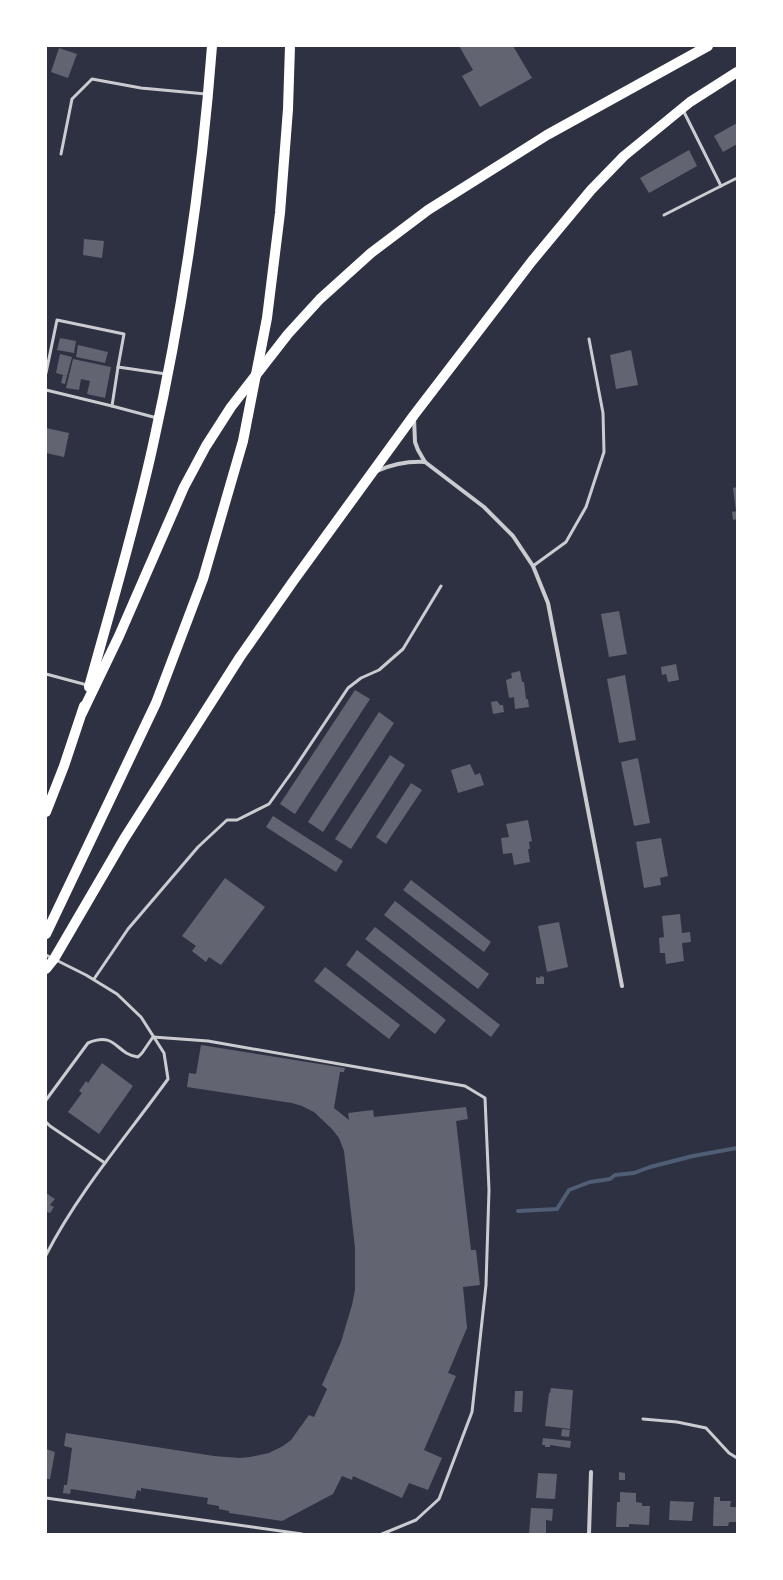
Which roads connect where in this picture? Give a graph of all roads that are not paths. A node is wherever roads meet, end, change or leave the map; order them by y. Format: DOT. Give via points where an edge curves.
graph roads {
  1 [pos="212,46"];
  2 [pos="290,46"];
  3 [pos="708,46"];
  4 [pos="737,72"];
  5 [pos="208,94"];
  6 [pos="682,108"];
  7 [pos="61,154"];
  8 [pos="737,178"];
  9 [pos="721,186"];
  10 [pos="664,215"];
  11 [pos="589,339"];
  12 [pos="118,367"];
  13 [pos="46,373"];
  14 [pos="168,374"];
  15 [pos="46,390"];
  16 [pos="112,406"];
  17 [pos="414,415"];
  18 [pos="158,419"];
  19 [pos="425,462"];
  20 [pos="370,475"];
  21 [pos="533,566"];
  22 [pos="441,586"];
  23 [pos="46,674"];
  24 [pos="89,686"];
  25 [pos="82,713"];
  26 [pos="46,812"];
  27 [pos="46,934"];
  28 [pos="50,957"];
  29 [pos="46,969"];
  30 [pos="94,980"];
  31 [pos="622,986"];
  32 [pos="153,1037"];
  33 [pos="46,1100"];
  34 [pos="46,1122"];
  35 [pos="105,1163"];
  36 [pos="46,1255"];
  37 [pos="644,1419"];
  38 [pos="737,1458"];
  39 [pos="592,1472"];
  40 [pos="46,1498"];
  41 [pos="302,1534"];
  42 [pos="382,1534"];
  43 [pos="588,1534"];
  1 -- 5 [label="highway"];
  2 -- 27 [label="highway" via="280,213 267,318 243,441 203,579 156,703"];
  3 -- 25 [label="highway" via="547,135 428,210 371,253 288,334 231,407 206,446 184,487 119,636"];
  4 -- 6 [label="highway"];
  5 -- 7 [label="lane" via="141,88 92,79 72,100"];
  5 -- 14 [label="highway" via="188,262"];
  6 -- 9 [label="lane"];
  6 -- 17 [label="highway" via="624,156 592,190 532,261"];
  8 -- 9 [label="lane"];
  9 -- 10 [label="lane"];
  11 -- 21 [label="lane" via="603,412 604,452 586,507 566,542"];
  12 -- 13 [label="lane" via="124,334 57,320"];
  12 -- 14 [label="lane"];
  12 -- 16 [label="lane"];
  14 -- 18 [label="highway"];
  15 -- 16 [label="lane"];
  16 -- 18 [label="lane"];
  17 -- 19 [label="street" via="415,442"];
  17 -- 20 [label="highway"];
  18 -- 24 [label="highway" via="131,538"];
  19 -- 20 [label="street" via="399,463"];
  19 -- 21 [label="street" via="468,493 500,522"];
  20 -- 28 [label="highway" via="240,657"];
  21 -- 31 [label="street" via="548,603"];
  22 -- 30 [label="lane" via="404,649 379,670 361,678 348,688 269,804 237,820 227,820 198,847 128,929"];
  23 -- 24 [label="lane"];
  24 -- 25 [label="highway"];
  25 -- 26 [label="highway"];
  28 -- 29 [label="highway"];
  28 -- 30 [label="lane"];
  30 -- 32 [label="lane" via="117,994 140,1017"];
  32 -- 33 [label="lane" via="138,1057 131,1056 110,1040 98,1039 88,1043"];
  32 -- 35 [label="lane" via="164,1053 168,1079"];
  32 -- 42 [label="lane" via="208,1041 465,1086 485,1098 489,1190 486,1285 472,1412 439,1499 416,1520"];
  34 -- 35 [label="lane"];
  35 -- 36 [label="lane" via="60,1227"];
  37 -- 38 [label="lane" via="706,1428"];
  39 -- 43 [label="street"];
  40 -- 41 [label="lane"];
}
